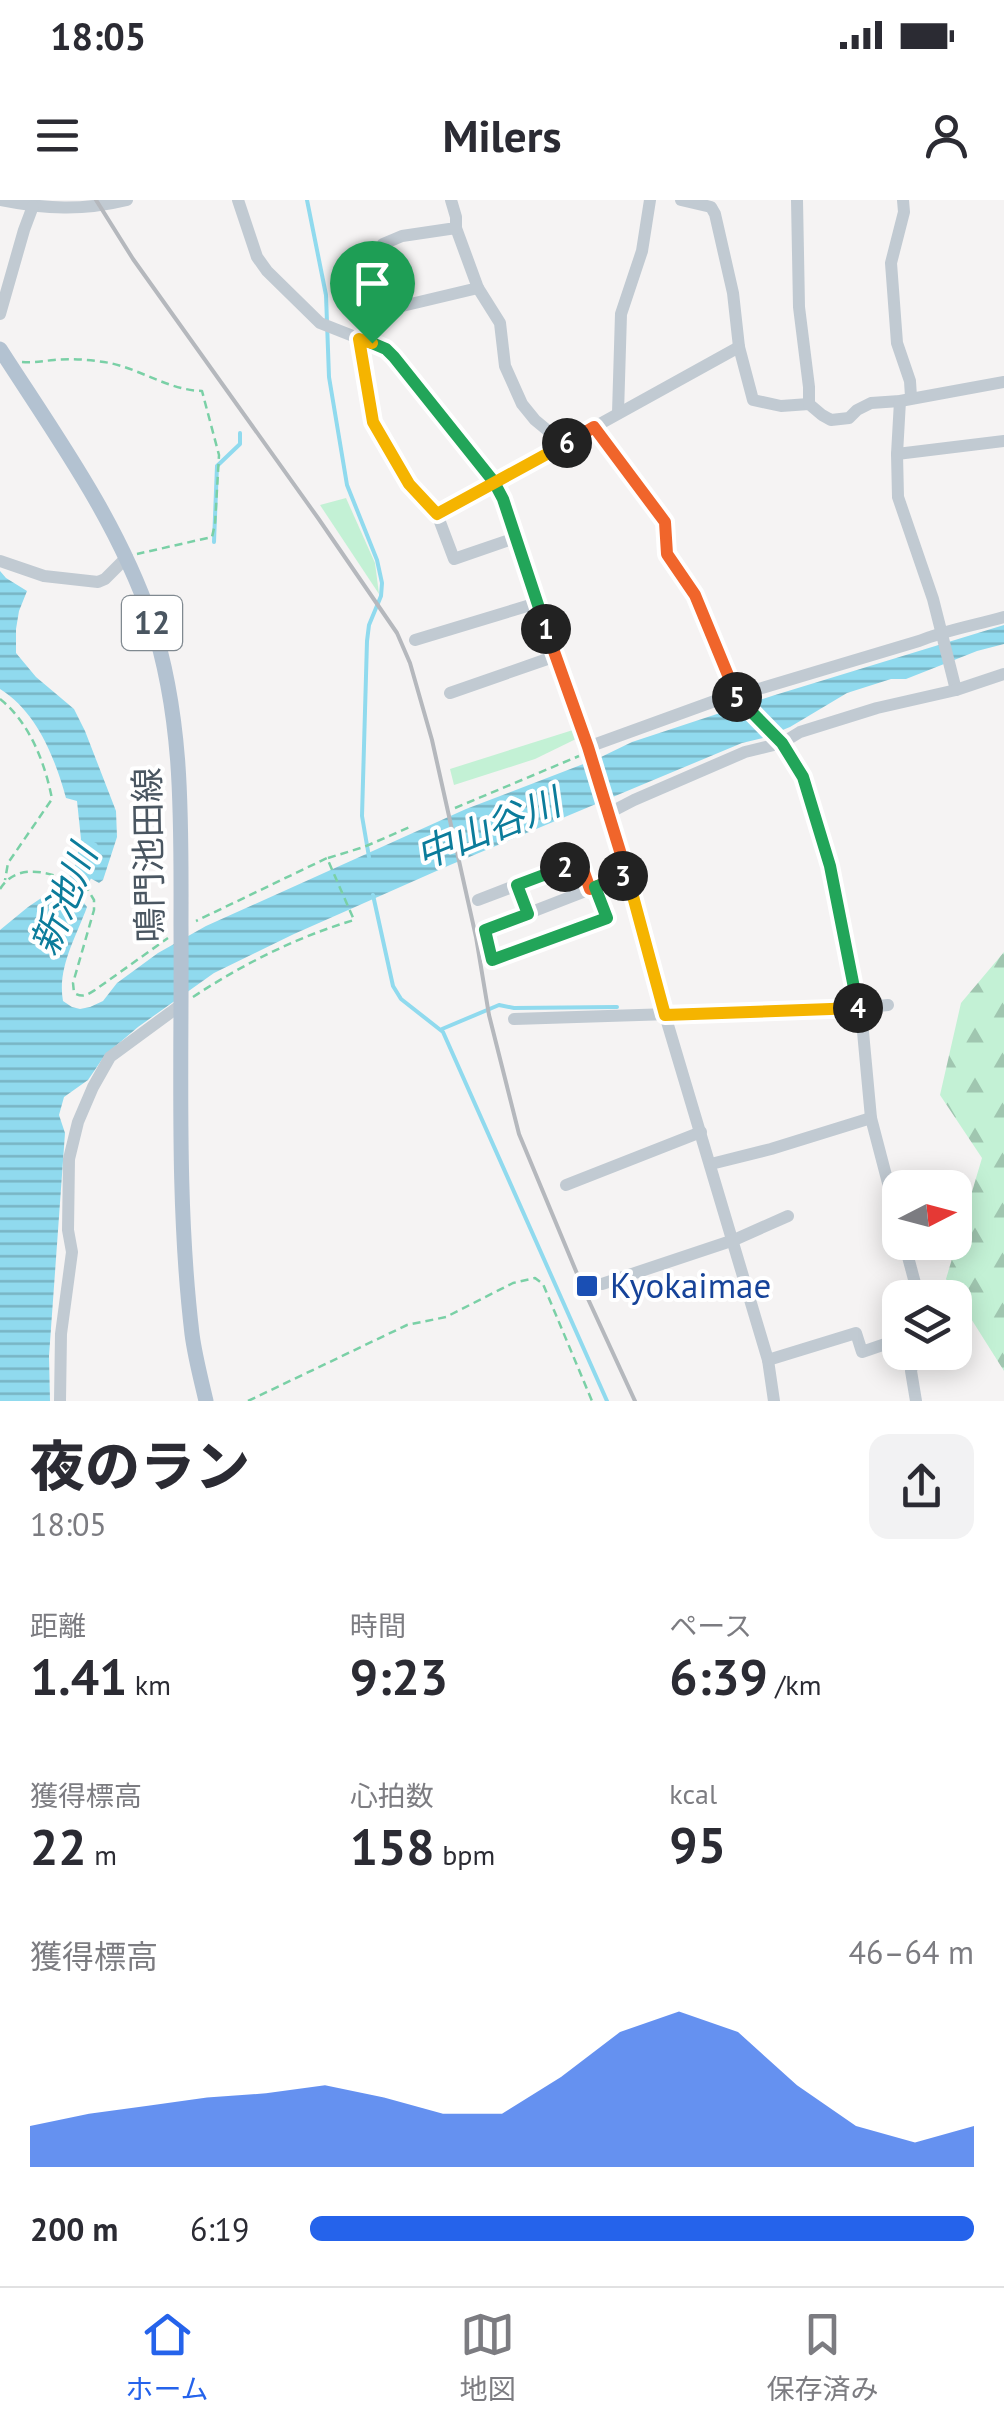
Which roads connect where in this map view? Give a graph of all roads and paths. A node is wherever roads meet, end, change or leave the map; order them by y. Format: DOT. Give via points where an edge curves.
graph roads {
  1 [pos="2,200"];
  2 [pos="127,200"];
  3 [pos="238,200"];
  4 [pos="451,200"];
  5 [pos="650,200"];
  6 [pos="681,200"];
  7 [pos="796,200"];
  8 [pos="903,200"];
  9 [pos="110,202"];
  10 [pos="31,206"];
  11 [pos="456,228"];
  12 [pos="478,288"];
  13 [pos="377,312"];
  14 [pos="0,314"];
  15 [pos="366,341"];
  16 [pos="739,347"];
  17 [pos="3,354"];
  18 [pos="1004,382"];
  19 [pos="906,399"];
  20 [pos="809,404"];
  21 [pos="618,413"];
  22 [pos="594,427"];
  23 [pos="1004,441"];
  24 [pos="564,444"];
  25 [pos="897,454"];
  26 [pos="494,482"];
  27 [pos="437,514"];
  28 [pos="515,538"];
  29 [pos="127,556"];
  30 [pos="0,561"];
  31 [pos="537,604"];
  32 [pos="1004,617"];
  33 [pos="941,636"];
  34 [pos="416,640"];
  35 [pos="556,656"];
  36 [pos="1004,674"];
  37 [pos="956,688"];
  38 [pos="450,692"];
  39 [pos="737,697"];
  40 [pos="0,699"];
  41 [pos="779,740"];
  42 [pos="590,751"];
  43 [pos="454,808"];
  44 [pos="609,810"];
  45 [pos="412,826"];
  46 [pos="328,861"];
  47 [pos="627,874"];
  48 [pos="5,882"];
  49 [pos="517,885"];
  50 [pos="593,888"];
  51 [pos="0,889"];
  52 [pos="478,900"];
  53 [pos="528,914"];
  54 [pos="181,932"];
  55 [pos="182,1000"];
  56 [pos="888,1005"];
  57 [pos="859,1008"];
  58 [pos="665,1015"];
  59 [pos="514,1019"];
  60 [pos="871,1118"];
  61 [pos="701,1132"];
  62 [pos="711,1164"];
  63 [pos="885,1170"];
  64 [pos="566,1184"];
  65 [pos="788,1216"];
  66 [pos="734,1240"];
  67 [pos="602,1284"];
  68 [pos="882,1345"];
  69 [pos="768,1360"];
  70 [pos="911,1370"];
  71 [pos="60,1401"];
  72 [pos="206,1401"];
  73 [pos="248,1401"];
  74 [pos="592,1401"];
  75 [pos="774,1401"];
  76 [pos="916,1401"];
  1 -- 10 [label="street"];
  2 -- 9 [label="street"];
  3 -- 15 [label="street" via="267,272 320,324"];
  4 -- 11 [label="street"];
  5 -- 21 [label="street" via="621,314"];
  6 -- 16 [label="street" via="711,207 714,214"];
  7 -- 20 [label="street"];
  8 -- 19 [label="street" via="891,264 897,343 910,380"];
  9 -- 10 [label="street" via="71,209"];
  10 -- 14 [label="street"];
  11 -- 12 [label="street"];
  11 -- 13 [label="street" via="383,244"];
  12 -- 13 [label="street"];
  12 -- 24 [label="street" via="500,323 501,352 522,404"];
  13 -- 15 [label="street"];
  15 -- 26 [label="street" via="394,357"];
  15 -- 27 [label="street" via="373,422 409,484"];
  16 -- 20 [label="street" via="753,400"];
  16 -- 21 [label="street"];
  17 -- 29 [label="main road, 鳴門池田線 / 12"];
  17 -- 29 [label="path" via="37,364 113,364 202,391 219,454 212,537"];
  18 -- 19 [label="street"];
  19 -- 20 [label="street" via="831,420"];
  19 -- 25 [label="street"];
  21 -- 22 [label="street"];
  22 -- 24 [label="street"];
  22 -- 39 [label="street" via="665,522 667,554 695,595"];
  23 -- 25 [label="street"];
  24 -- 26 [label="street"];
  25 -- 33 [label="street" via="898,497"];
  26 -- 27 [label="street"];
  26 -- 28 [label="street"];
  27 -- 28 [label="street" via="454,559"];
  28 -- 31 [label="street"];
  29 -- 30 [label="street" via="98,582 44,576"];
  29 -- 54 [label="main road, 鳴門池田線 / 12" via="175,720"];
  31 -- 34 [label="street"];
  31 -- 35 [label="street"];
  32 -- 33 [label="street"];
  33 -- 37 [label="street"];
  33 -- 39 [label="street"];
  35 -- 38 [label="street"];
  35 -- 42 [label="street"];
  36 -- 37 [label="street"];
  37 -- 41 [label="street"];
  39 -- 41 [label="street"];
  39 -- 42 [label="street"];
  40 -- 48 [label="path" via="44,762 52,799 8,863"];
  41 -- 44 [label="street"];
  41 -- 57 [label="street" via="803,777 817,819"];
  42 -- 43 [label="path"];
  42 -- 44 [label="street"];
  44 -- 47 [label="street"];
  45 -- 46 [label="path"];
  46 -- 54 [label="path"];
  46 -- 55 [label="path" via="354,920 235,969"];
  47 -- 50 [label="street"];
  47 -- 58 [label="street"];
  48 -- 51 [label="path"];
  48 -- 54 [label="path" via="42,871 92,894 94,910 73,983 80,996"];
  49 -- 50 [label="street" via="580,861"];
  49 -- 52 [label="street"];
  49 -- 53 [label="street"];
  50 -- 53 [label="street"];
  50 -- 53 [label="street" via="607,918 492,960 485,930"];
  54 -- 55 [label="main road, 鳴門池田線 / 12"];
  55 -- 71 [label="street" via="110,1057 78,1122 69,1159 72,1252"];
  55 -- 72 [label="main road, 鳴門池田線 / 12" via="181,1206"];
  56 -- 57 [label="street"];
  57 -- 58 [label="street"];
  57 -- 60 [label="street"];
  58 -- 59 [label="street"];
  58 -- 61 [label="street"];
  60 -- 62 [label="street"];
  60 -- 63 [label="street"];
  61 -- 62 [label="street"];
  61 -- 64 [label="street"];
  62 -- 66 [label="street"];
  65 -- 66 [label="street"];
  66 -- 67 [label="street"];
  66 -- 69 [label="street"];
  68 -- 69 [label="street" via="862,1352 856,1333"];
  69 -- 75 [label="street"];
  70 -- 76 [label="street"];
  73 -- 74 [label="path" via="407,1325 446,1317 536,1278"];
}
